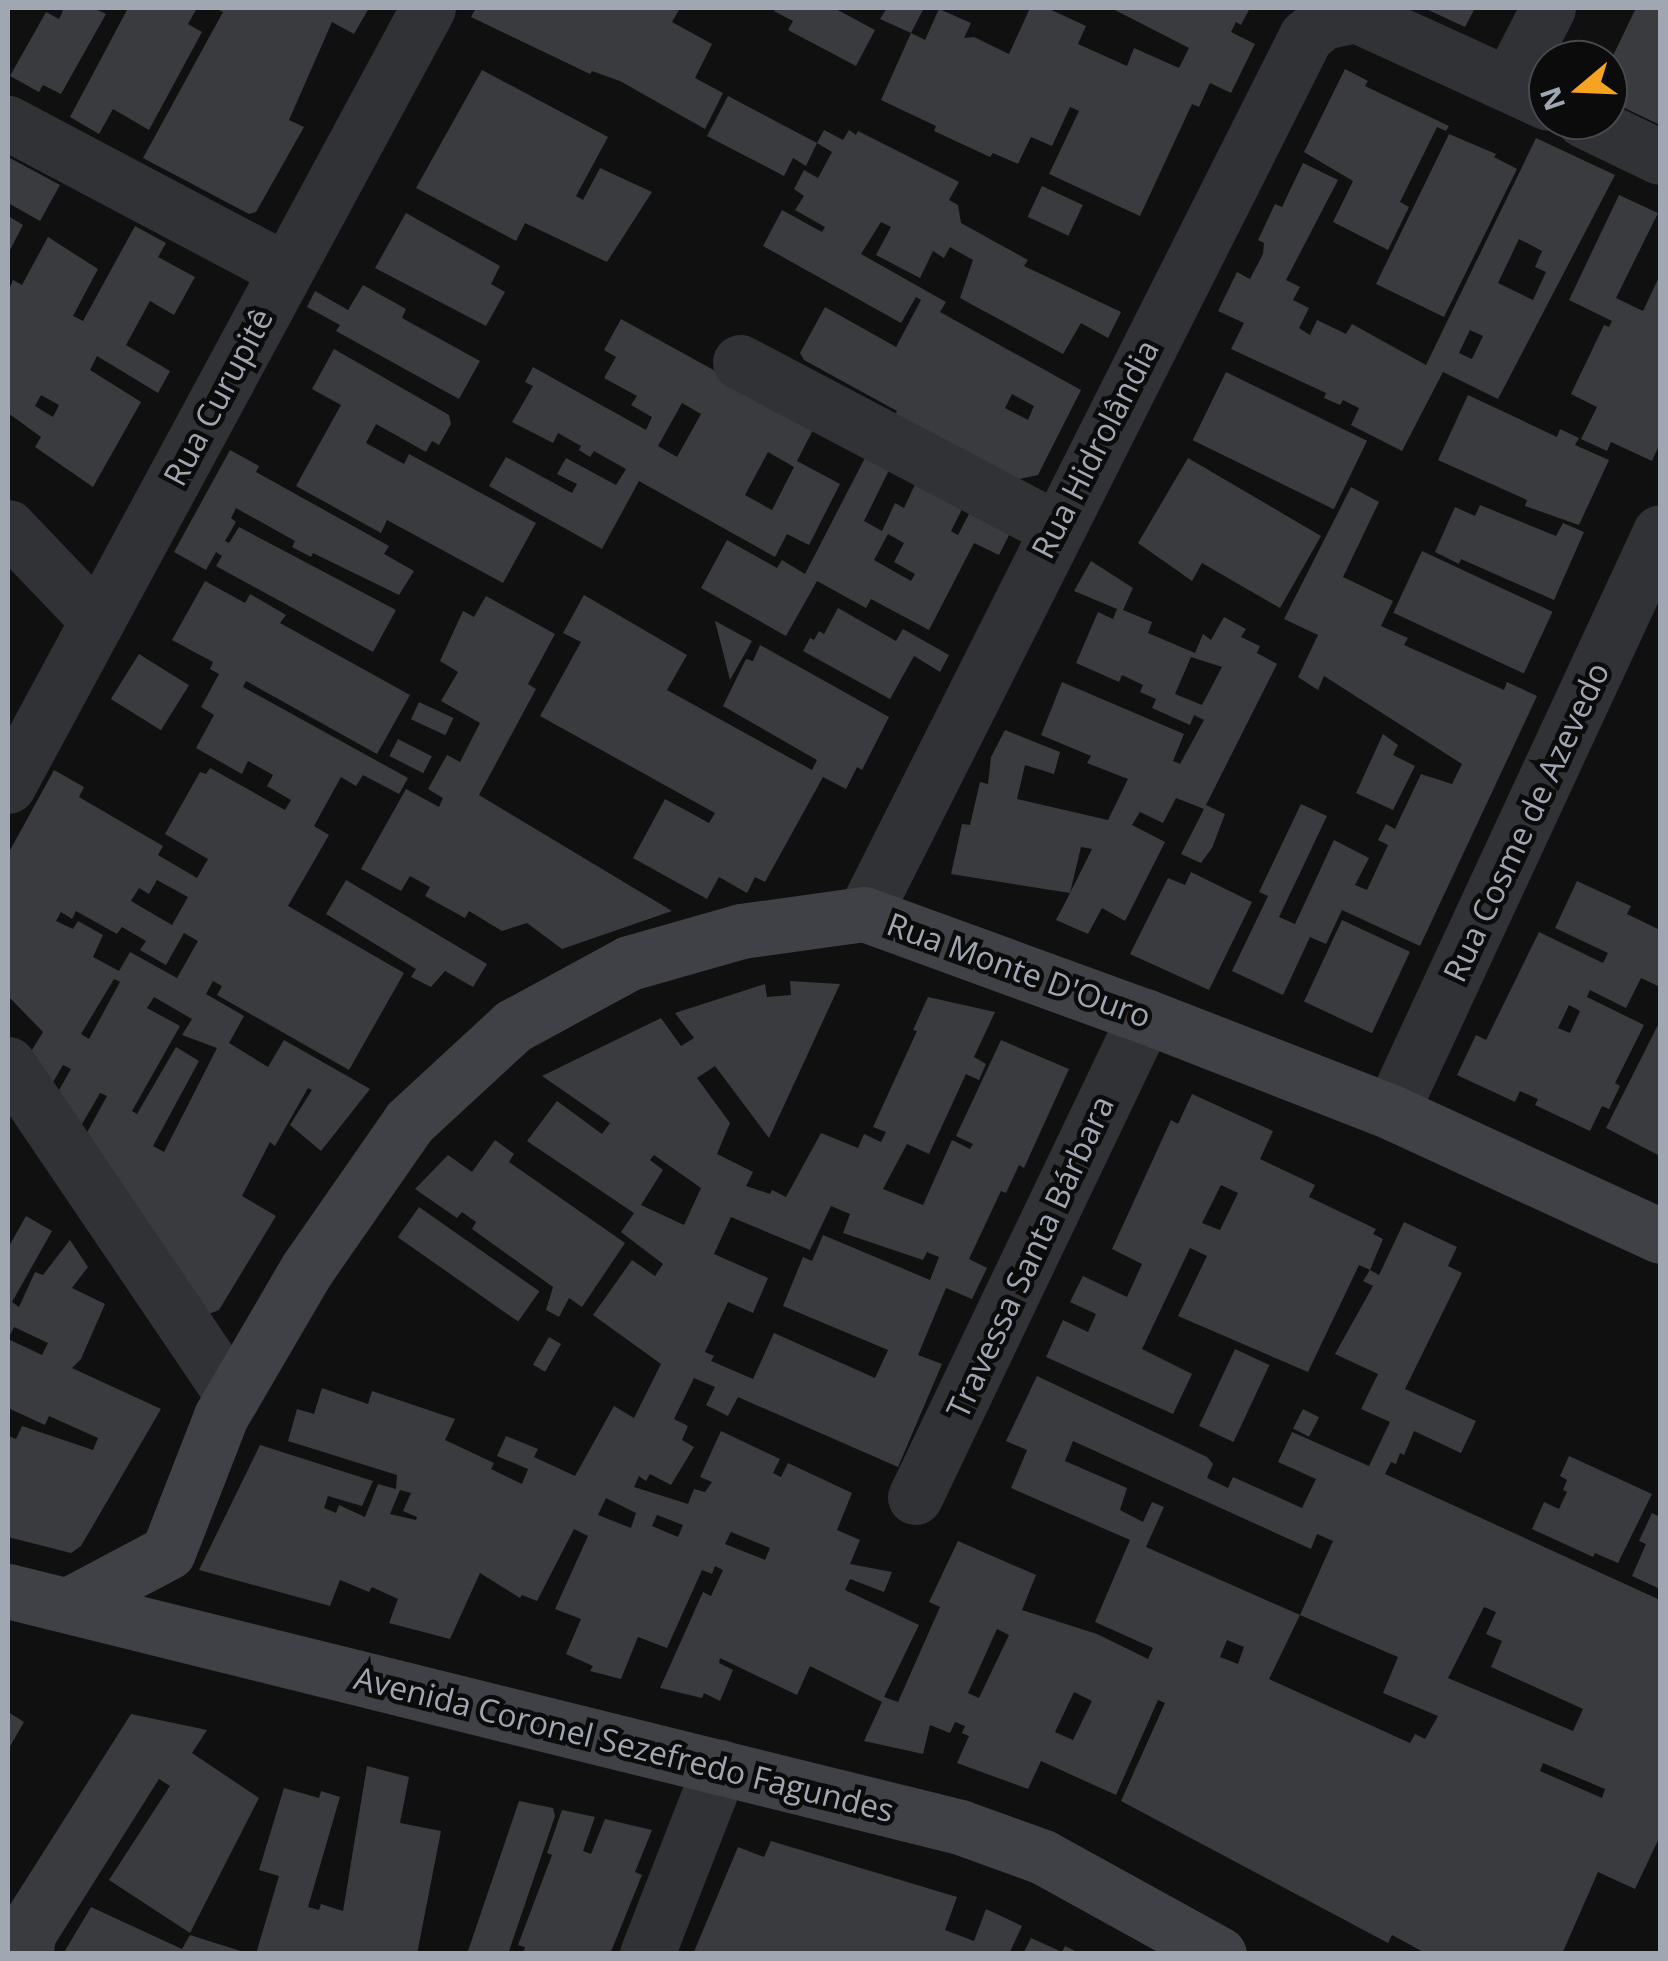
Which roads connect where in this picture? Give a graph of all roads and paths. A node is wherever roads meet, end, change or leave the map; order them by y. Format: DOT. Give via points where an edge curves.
graph roads {
  1 [pos="428,8"];
  2 [pos="1548,8"];
  3 [pos="1541,40"];
  4 [pos="1528,93"];
  5 [pos="8,123"];
  6 [pos="1624,140"];
  7 [pos="1660,158"];
  8 [pos="286,270"];
  9 [pos="740,362"];
  10 [pos="8,526"];
  11 [pos="1055,528"];
  12 [pos="1660,532"];
  13 [pos="97,620"];
  14 [pos="8,786"];
  15 [pos="864,914"];
  16 [pos="1145,1016"];
  17 [pos="8,1064"];
  18 [pos="1391,1112"];
  19 [pos="1660,1236"];
  20 [pos="233,1396"];
  21 [pos="916,1498"];
  22 [pos="168,1552"];
  23 [pos="8,1591"];
  24 [pos="68,1605"];
  25 [pos="207,1639"];
  26 [pos="720,1767"];
  27 [pos="647,1954"];
  28 [pos="1219,1954"];
  1 -- 8 [label="street, Rua Curupitê"];
  2 -- 3 [label="street"];
  4 -- 11 [label="street, Rua Hidrolândia" via="1356,15 1323,22 1306,36"];
  5 -- 8 [label="street"];
  6 -- 7 [label="street"];
  8 -- 13 [label="street, Rua Curupitê"];
  9 -- 11 [label="street"];
  10 -- 13 [label="street"];
  11 -- 15 [label="street, Rua Hidrolândia"];
  12 -- 18 [label="street, Rua Cosme de Azevedo"];
  13 -- 14 [label="street, Rua Curupitê"];
  15 -- 16 [label="main road, Rua Monte D'Ouro"];
  15 -- 20 [label="main road, Rua Monte D'Ouro" via="741,931 629,963 513,1026 409,1122 307,1268"];
  16 -- 18 [label="main road, Rua Monte D'Ouro"];
  16 -- 21 [label="street, Travessa Santa Bárbara"];
  17 -- 20 [label="street"];
  18 -- 19 [label="main road, Rua Monte D'Ouro"];
  20 -- 22 [label="main road, Rua Monte D'Ouro"];
  22 -- 24 [label="main road"];
  22 -- 25 [label="main road"];
  23 -- 24 [label="main road, Avenida Coronel Sezefredo Fagundes"];
  24 -- 25 [label="main road, Avenida Coronel Sezefredo Fagundes"];
  25 -- 26 [label="main road, Avenida Coronel Sezefredo Fagundes"];
  26 -- 27 [label="street"];
  26 -- 28 [label="main road, Avenida Coronel Sezefredo Fagundes" via="960,1827 1043,1857"];
}
